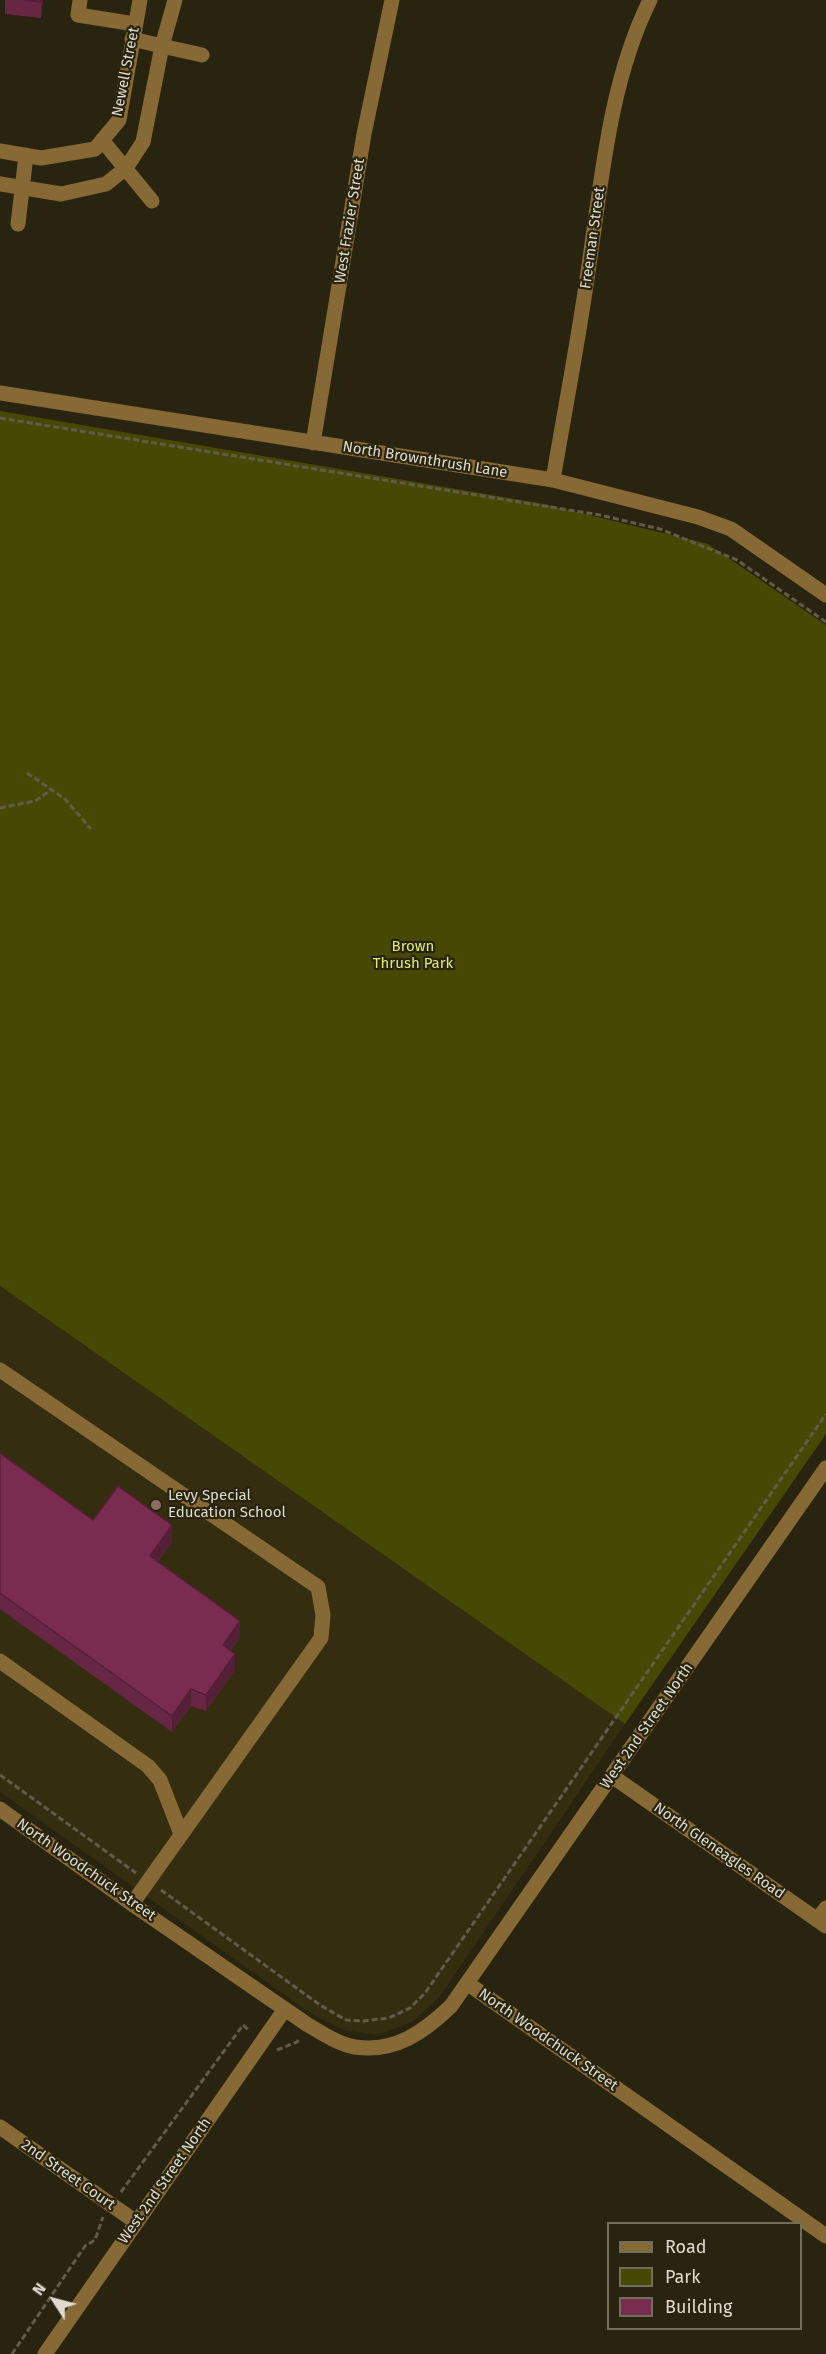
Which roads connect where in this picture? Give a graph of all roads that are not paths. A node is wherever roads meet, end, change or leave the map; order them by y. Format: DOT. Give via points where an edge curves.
graph roads {
  1 [pos="80,0"];
  2 [pos="140,0"];
  3 [pos="175,0"];
  4 [pos="392,0"];
  5 [pos="650,0"];
  6 [pos="135,24"];
  7 [pos="132,39"];
  8 [pos="162,46"];
  9 [pos="202,55"];
  10 [pos="102,140"];
  11 [pos="0,151"];
  12 [pos="26,155"];
  13 [pos="126,168"];
  14 [pos="0,184"];
  15 [pos="22,187"];
  16 [pos="152,201"];
  17 [pos="18,224"];
  18 [pos="0,393"];
  19 [pos="314,443"];
  20 [pos="553,480"];
  21 [pos="826,595"];
  22 [pos="0,1371"];
  23 [pos="826,1468"];
  24 [pos="0,1661"];
  25 [pos="612,1776"];
  26 [pos="0,1809"];
  27 [pos="181,1834"];
  28 [pos="132,1904"];
  29 [pos="823,1918"];
  30 [pos="467,1983"];
  31 [pos="285,2008"];
  32 [pos="0,2127"];
  33 [pos="136,2223"];
  34 [pos="826,2236"];
  35 [pos="45,2354"];
  1 -- 6 [label="street" via="78,15"];
  2 -- 6 [label="street, Newell Street"];
  3 -- 8 [label="street"];
  4 -- 19 [label="street, West Frazier Street" via="364,134"];
  5 -- 20 [label="street, Freeman Street" via="634,35 609,132"];
  6 -- 7 [label="street, Newell Street"];
  7 -- 8 [label="street"];
  7 -- 10 [label="street, Newell Street" via="119,120"];
  8 -- 9 [label="street"];
  8 -- 13 [label="street" via="143,142"];
  10 -- 12 [label="street, Newell Street" via="95,148 41,158"];
  10 -- 13 [label="street"];
  11 -- 12 [label="street, Newell Street"];
  12 -- 15 [label="street"];
  13 -- 15 [label="street" via="106,184 61,194"];
  13 -- 16 [label="street"];
  14 -- 15 [label="street"];
  15 -- 17 [label="street"];
  18 -- 19 [label="street, North Brownthrush Lane"];
  19 -- 20 [label="street, North Brownthrush Lane"];
  20 -- 21 [label="street, North Brownthrush Lane" via="731,529"];
  22 -- 27 [label="street" via="318,1587 323,1615 321,1638"];
  23 -- 25 [label="street, West 2nd Street North"];
  24 -- 27 [label="street" via="148,1766 160,1780"];
  25 -- 29 [label="street, North Gleneagles Road"];
  25 -- 30 [label="street, West 2nd Street North"];
  26 -- 28 [label="street, North Woodchuck Street"];
  27 -- 28 [label="street"];
  28 -- 31 [label="street, North Woodchuck Street"];
  30 -- 31 [label="street, North Woodchuck Street" via="451,2007 429,2028 404,2041 380,2046 355,2047 336,2040"];
  30 -- 34 [label="street, North Woodchuck Street"];
  31 -- 33 [label="street, West 2nd Street North"];
  32 -- 33 [label="street, 2nd Street Court"];
  33 -- 35 [label="street, West 2nd Street North"];
}
